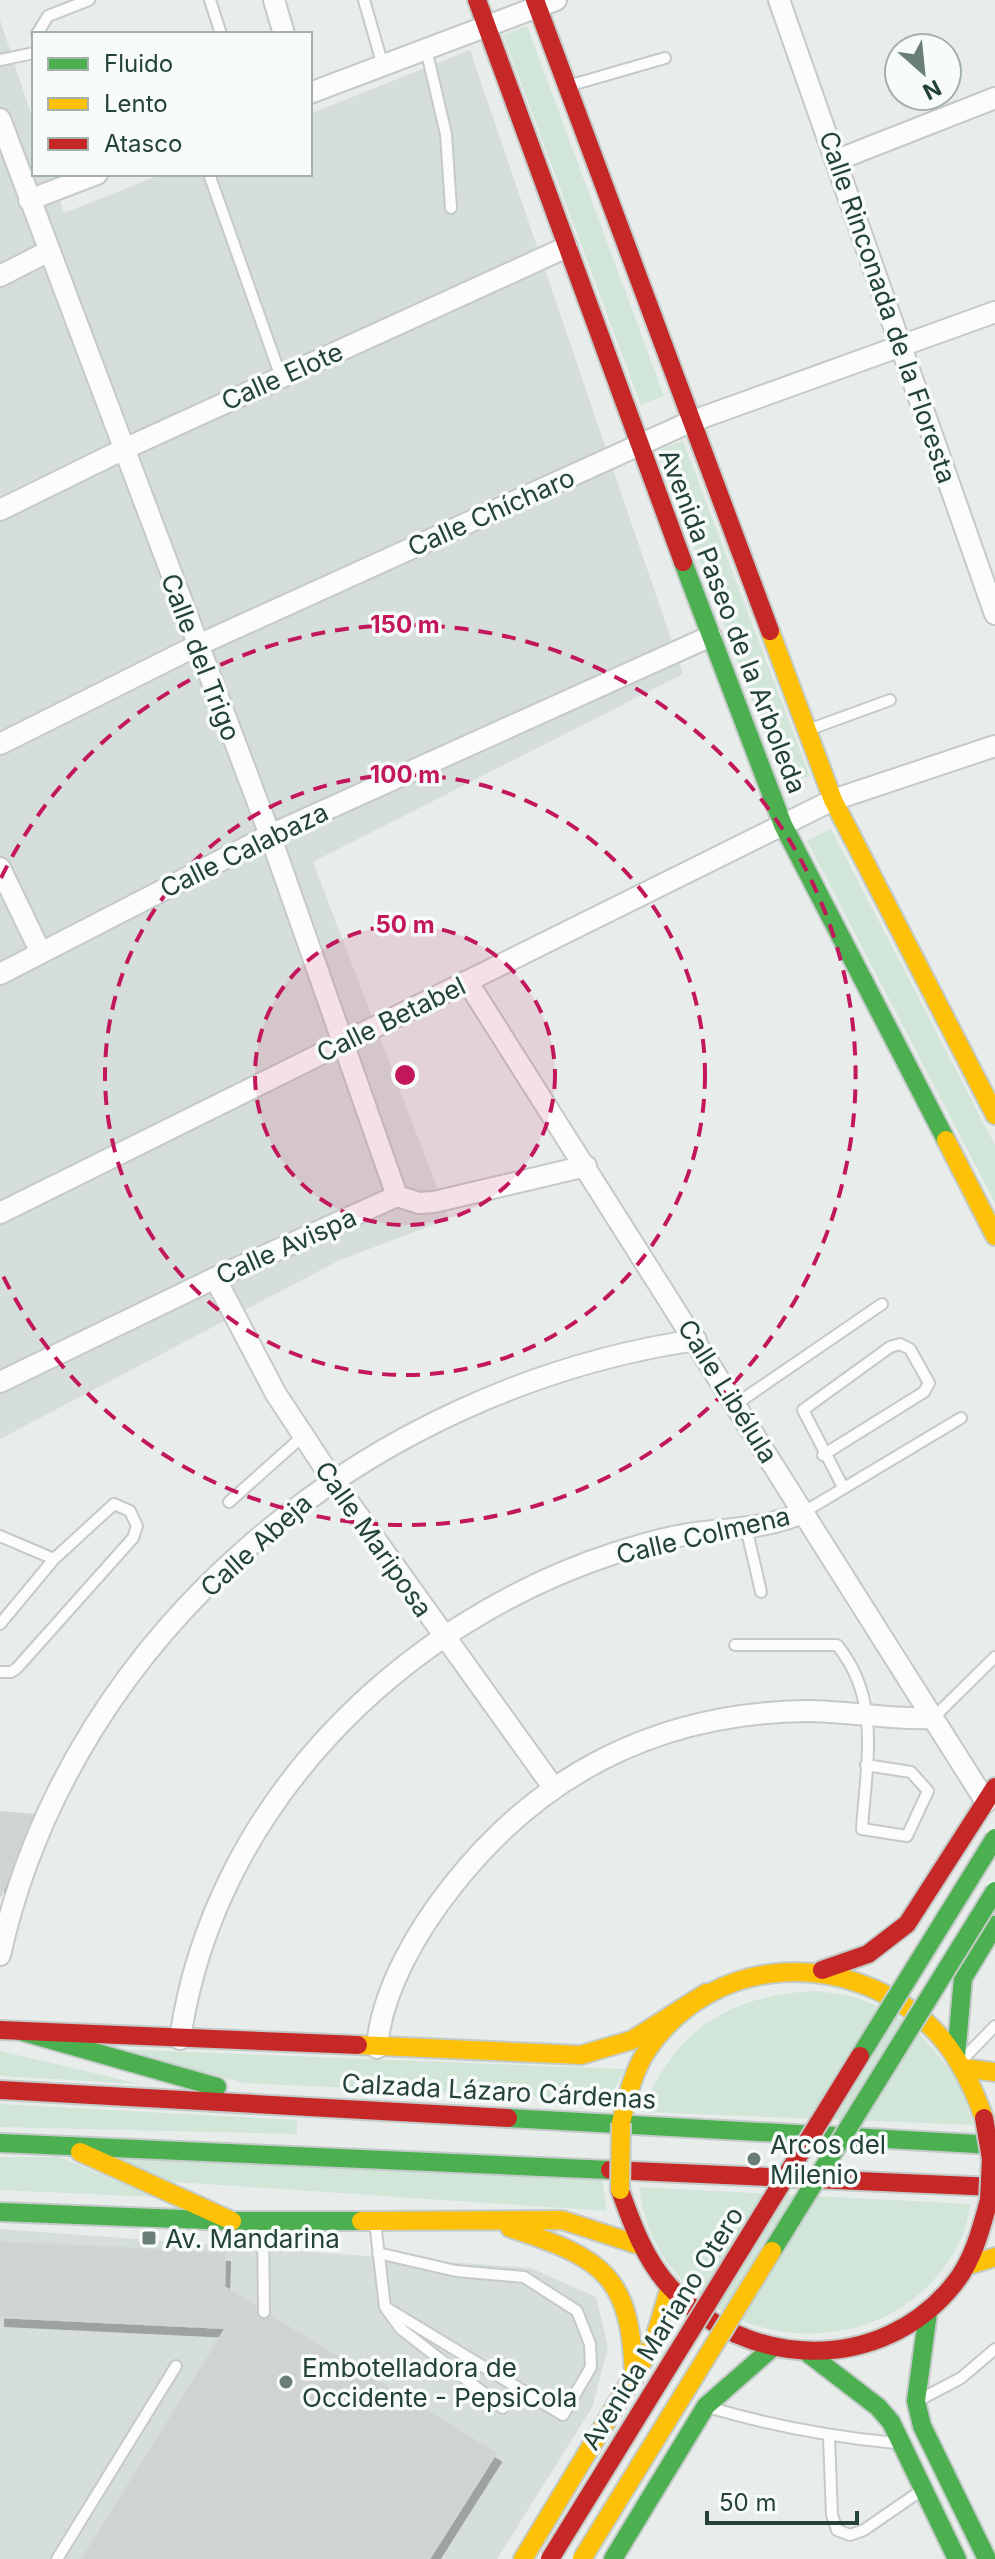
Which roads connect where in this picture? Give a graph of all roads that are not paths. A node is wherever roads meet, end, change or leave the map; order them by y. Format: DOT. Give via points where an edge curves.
graph roads {
  1 [pos="89,0"];
  2 [pos="210,0"];
  3 [pos="274,0"];
  4 [pos="364,0"];
  5 [pos="477,0"];
  6 [pos="779,0"];
  7 [pos="543,2"];
  8 [pos="485,27"];
  9 [pos="38,32"];
  10 [pos="220,32"];
  11 [pos="283,32"];
  12 [pos="426,49"];
  13 [pos="32,53"];
  14 [pos="665,58"];
  15 [pos="0,60"];
  16 [pos="383,66"];
  17 [pos="566,86"];
  18 [pos="312,92"];
  19 [pos="995,98"];
  20 [pos="0,119"];
  21 [pos="837,160"];
  22 [pos="92,176"];
  23 [pos="210,176"];
  24 [pos="29,200"];
  25 [pos="451,208"];
  26 [pos="567,247"];
  27 [pos="47,252"];
  28 [pos="0,276"];
  29 [pos="995,312"];
  30 [pos="903,345"];
  31 [pos="281,377"];
  32 [pos="690,422"];
  33 [pos="639,445"];
  34 [pos="122,450"];
  35 [pos="0,510"];
  36 [pos="986,555"];
  37 [pos="995,614"];
  38 [pos="711,636"];
  39 [pos="196,646"];
  40 [pos="890,700"];
  41 [pos="807,731"];
  42 [pos="0,744"];
  43 [pos="995,746"];
  44 [pos="833,800"];
  45 [pos="783,825"];
  46 [pos="270,835"];
  47 [pos="0,868"];
  48 [pos="41,953"];
  49 [pos="0,974"];
  50 [pos="467,981"];
  51 [pos="344,1042"];
  52 [pos="995,1115"];
  53 [pos="586,1166"];
  54 [pos="397,1196"];
  55 [pos="0,1213"];
  56 [pos="995,1236"];
  57 [pos="215,1278"];
  58 [pos="882,1304"];
  59 [pos="696,1340"];
  60 [pos="0,1382"];
  61 [pos="736,1404"];
  62 [pos="961,1418"];
  63 [pos="303,1436"];
  64 [pos="823,1455"];
  65 [pos="332,1479"];
  66 [pos="843,1487"];
  67 [pos="229,1502"];
  68 [pos="804,1512"];
  69 [pos="746,1527"];
  70 [pos="0,1536"];
  71 [pos="54,1559"];
  72 [pos="761,1592"];
  73 [pos="0,1624"];
  74 [pos="443,1636"];
  75 [pos="735,1645"];
  76 [pos="995,1657"];
  77 [pos="0,1672"];
  78 [pos="869,1715"];
  79 [pos="933,1718"];
  80 [pos="866,1765"];
  81 [pos="553,1787"];
  82 [pos="990,1794"];
  83 [pos="995,1838"];
  84 [pos="995,1881"];
  85 [pos="995,1891"];
  86 [pos="995,1925"];
  87 [pos="0,1955"];
  88 [pos="822,1970"];
  89 [pos="963,1978"];
  90 [pos="706,1993"];
  91 [pos="995,2026"];
  92 [pos="0,2030"];
  93 [pos="20,2031"];
  94 [pos="180,2039"];
  95 [pos="377,2048"];
  96 [pos="959,2062"];
  97 [pos="995,2072"];
  98 [pos="0,2090"];
  99 [pos="281,2105"];
  100 [pos="995,2134"];
  101 [pos="0,2143"];
  102 [pos="61,2143"];
  103 [pos="954,2143"];
  104 [pos="995,2145"];
  105 [pos="992,2194"];
  106 [pos="0,2212"];
  107 [pos="479,2219"];
  108 [pos="263,2220"];
  109 [pos="375,2220"];
  110 [pos="232,2221"];
  111 [pos="642,2246"];
  112 [pos="378,2253"];
  113 [pos="995,2257"];
  114 [pos="966,2266"];
  115 [pos="995,2275"];
  116 [pos="954,2284"];
  117 [pos="670,2287"];
  118 [pos="385,2307"];
  119 [pos="264,2312"];
  120 [pos="928,2312"];
  121 [pos="771,2349"];
  122 [pos="995,2349"];
  123 [pos="809,2354"];
  124 [pos="176,2366"];
  125 [pos="633,2381"];
  126 [pos="916,2401"];
  127 [pos="706,2406"];
  128 [pos="503,2408"];
  129 [pos="829,2437"];
  130 [pos="903,2443"];
  131 [pos="924,2489"];
  132 [pos="57,2559"];
  133 [pos="523,2559"];
  134 [pos="550,2559"];
  135 [pos="582,2559"];
  136 [pos="613,2559"];
  137 [pos="957,2559"];
  138 [pos="987,2559"];
  1 -- 9 [label="lane" via="48,16"];
  2 -- 10 [label="lane"];
  3 -- 11 [label="street"];
  4 -- 16 [label="lane"];
  5 -- 8 [label="main road, Avenida Paseo de la Arboleda"];
  6 -- 21 [label="street, Calle Rinconada de la Floresta"];
  7 -- 8 [label="street"];
  7 -- 17 [label="main road, Avenida Paseo de la Arboleda"];
  8 -- 12 [label="street"];
  8 -- 26 [label="main road, Avenida Paseo de la Arboleda"];
  12 -- 16 [label="street"];
  12 -- 25 [label="lane" via="446,134"];
  13 -- 15 [label="lane"];
  14 -- 17 [label="lane"];
  16 -- 18 [label="street"];
  17 -- 32 [label="main road, Avenida Paseo de la Arboleda"];
  19 -- 21 [label="street"];
  20 -- 24 [label="street, Calle del Trigo"];
  21 -- 30 [label="street, Calle Rinconada de la Floresta"];
  22 -- 24 [label="street"];
  23 -- 31 [label="lane"];
  24 -- 27 [label="street, Calle del Trigo"];
  26 -- 31 [label="street, Calle Elote"];
  26 -- 33 [label="main road, Avenida Paseo de la Arboleda"];
  27 -- 28 [label="street"];
  27 -- 34 [label="street, Calle del Trigo"];
  29 -- 30 [label="street, Calle Chícharo"];
  30 -- 32 [label="street, Calle Chícharo"];
  30 -- 36 [label="street, Calle Rinconada de la Floresta"];
  31 -- 34 [label="street, Calle Elote"];
  32 -- 33 [label="street, Calle Chícharo"];
  32 -- 41 [label="main road, Avenida Paseo de la Arboleda"];
  33 -- 38 [label="main road, Avenida Paseo de la Arboleda"];
  33 -- 39 [label="street, Calle Chícharo"];
  34 -- 35 [label="street, Calle Elote"];
  34 -- 39 [label="street, Calle del Trigo"];
  36 -- 37 [label="street, Calle Rinconada de la Floresta"];
  38 -- 45 [label="main road, Avenida Paseo de la Arboleda"];
  38 -- 46 [label="street, Calle Calabaza"];
  39 -- 42 [label="street, Calle Chícharo"];
  39 -- 46 [label="street, Calle del Trigo"];
  40 -- 41 [label="lane"];
  41 -- 44 [label="main road, Avenida Paseo de la Arboleda"];
  43 -- 44 [label="street, Calle Betabel"];
  44 -- 45 [label="street, Calle Betabel"];
  44 -- 52 [label="main road, Avenida Paseo de la Arboleda"];
  45 -- 50 [label="street, Calle Betabel"];
  45 -- 56 [label="main road, Avenida Paseo de la Arboleda"];
  46 -- 48 [label="street, Calle Calabaza"];
  46 -- 51 [label="street, Calle del Trigo"];
  47 -- 48 [label="street"];
  48 -- 49 [label="street, Calle Calabaza"];
  50 -- 51 [label="street, Calle Betabel"];
  50 -- 53 [label="street, Calle Libélula"];
  51 -- 54 [label="street, Calle del Trigo"];
  51 -- 55 [label="street, Calle Betabel"];
  53 -- 54 [label="street" via="434,1202"];
  53 -- 59 [label="street, Calle Libélula"];
  54 -- 57 [label="street, Calle Avispa"];
  57 -- 60 [label="street, Calle Avispa"];
  57 -- 63 [label="street, Calle Mariposa"];
  58 -- 61 [label="lane"];
  59 -- 61 [label="street, Calle Libélula"];
  59 -- 65 [label="street, Calle Abeja" via="617,1355 521,1384 425,1426"];
  61 -- 68 [label="street, Calle Libélula"];
  62 -- 66 [label="lane"];
  63 -- 65 [label="street, Calle Mariposa"];
  63 -- 67 [label="lane"];
  64 -- 64 [label="lane" via="924,1392 929,1383 910,1349 890,1347 803,1410"];
  64 -- 66 [label="lane"];
  65 -- 74 [label="street, Calle Mariposa"];
  65 -- 87 [label="street, Calle Abeja" via="277,1520 150,1647 99,1722 49,1811 27,1860"];
  66 -- 68 [label="lane"];
  68 -- 69 [label="street, Calle Colmena" via="767,1526"];
  68 -- 79 [label="street, Calle Libélula"];
  69 -- 72 [label="lane"];
  69 -- 74 [label="street, Calle Colmena" via="614,1553 526,1590"];
  70 -- 71 [label="lane"];
  71 -- 73 [label="lane"];
  71 -- 77 [label="lane" via="114,1504 123,1505 135,1520 133,1538 17,1668"];
  74 -- 81 [label="street, Calle Mariposa"];
  74 -- 94 [label="street, Calle Colmena" via="359,1703 269,1810 205,1937 192,1973"];
  75 -- 78 [label="lane" via="837,1645 862,1682"];
  76 -- 79 [label="lane"];
  78 -- 79 [label="street"];
  78 -- 80 [label="lane"];
  78 -- 81 [label="street" via="768,1713 700,1724 645,1740"];
  79 -- 82 [label="street, Calle Libélula"];
  80 -- 80 [label="lane" via="862,1829 907,1836 928,1791 911,1772"];
  81 -- 95 [label="street" via="494,1836 444,1896 396,1980 378,2026"];
  82 -- 88 [label="main road" via="907,1924 868,1954"];
  83 -- 134 [label="main road, Avenida Mariano Otero, bridge"];
  84 -- 89 [label="main road" via="955,1949 953,1957"];
  85 -- 135 [label="main road, Avenida Mariano Otero, bridge"];
  86 -- 89 [label="main road"];
  88 -- 90 [label="main road" via="781,1969 742,1977"];
  88 -- 96 [label="main road" via="897,1998 929,2024"];
  89 -- 96 [label="main road"];
  90 -- 95 [label="main road, Calzada Lázaro Cárdenas" via="651,2034 611,2051 581,2055"];
  90 -- 111 [label="main road, bridge" via="674,2017 649,2048 631,2084 621,2123 620,2190"];
  91 -- 96 [label="lane"];
  92 -- 93 [label="main road, Calzada Lázaro Cárdenas"];
  93 -- 94 [label="main road, Calzada Lázaro Cárdenas"];
  93 -- 99 [label="main road"];
  94 -- 95 [label="main road, Calzada Lázaro Cárdenas"];
  96 -- 97 [label="main road"];
  96 -- 105 [label="main road, bridge" via="984,2118"];
  98 -- 99 [label="main road, Calzada Lázaro Cárdenas"];
  99 -- 103 [label="main road, Calzada Lázaro Cárdenas"];
  100 -- 103 [label="main road"];
  101 -- 102 [label="main road"];
  102 -- 105 [label="main road"];
  102 -- 110 [label="main road"];
  103 -- 104 [label="main road, Calzada Lázaro Cárdenas"];
  105 -- 114 [label="main road"];
  106 -- 110 [label="main road"];
  107 -- 109 [label="main road"];
  107 -- 111 [label="main road" via="562,2220"];
  107 -- 125 [label="main road" via="585,2255 608,2276 630,2318"];
  108 -- 109 [label="main road"];
  108 -- 110 [label="main road"];
  108 -- 119 [label="lane"];
  109 -- 112 [label="lane"];
  111 -- 117 [label="main road"];
  112 -- 118 [label="lane"];
  112 -- 118 [label="lane" via="456,2271 524,2277 577,2311 590,2344 591,2367 563,2415"];
  113 -- 114 [label="main road"];
  114 -- 116 [label="main road"];
  115 -- 116 [label="main road"];
  116 -- 120 [label="main road"];
  117 -- 121 [label="main road" via="716,2326"];
  117 -- 125 [label="main road, Avenida Mariano Otero" via="653,2344"];
  118 -- 128 [label="lane" via="401,2329"];
  120 -- 123 [label="main road" via="872,2344"];
  120 -- 126 [label="main road"];
  121 -- 123 [label="main road"];
  121 -- 127 [label="main road"];
  122 -- 126 [label="lane" via="961,2378"];
  123 -- 130 [label="main road" via="878,2407"];
  124 -- 132 [label="lane"];
  125 -- 133 [label="main road, Avenida Mariano Otero"];
  126 -- 138 [label="main road" via="922,2426"];
  127 -- 129 [label="lane"];
  127 -- 136 [label="main road"];
  129 -- 130 [label="lane"];
  129 -- 131 [label="lane" via="837,2530 850,2535 864,2530"];
  130 -- 131 [label="main road"];
  131 -- 137 [label="main road"];
}
